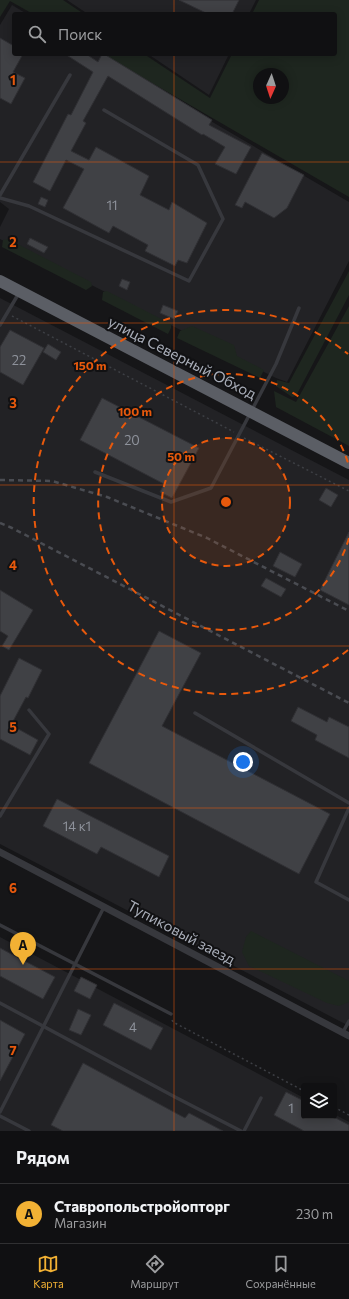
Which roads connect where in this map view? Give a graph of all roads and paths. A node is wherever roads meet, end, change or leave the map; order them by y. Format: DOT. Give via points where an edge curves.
graph roads {
  1 [pos="70,75"];
  2 [pos="104,110"];
  3 [pos="0,195"];
  4 [pos="0,198"];
  5 [pos="0,281"];
  6 [pos="20,292"];
  7 [pos="299,308"];
  8 [pos="7,313"];
  9 [pos="0,325"];
  10 [pos="251,412"];
  11 [pos="239,435"];
  12 [pos="349,463"];
  13 [pos="95,472"];
  14 [pos="349,491"];
  15 [pos="29,710"];
  16 [pos="195,713"];
  17 [pos="349,803"];
  18 [pos="349,808"];
  19 [pos="0,816"];
  20 [pos="0,852"];
  21 [pos="349,900"];
  22 [pos="104,907"];
  23 [pos="0,925"];
  24 [pos="75,965"];
  25 [pos="0,1003"];
  26 [pos="170,1014"];
  27 [pos="349,1021"];
  28 [pos="44,1026"];
  29 [pos="346,1035"];
  30 [pos="301,1089"];
  31 [pos="261,1098"];
  32 [pos="337,1109"];
  33 [pos="0,1112"];
  34 [pos="349,1115"];
  35 [pos="0,1116"];
  36 [pos="29,1131"];
  37 [pos="242,1131"];
  1 -- 3 [label="lane"];
  2 -- 4 [label="lane" via="198,165 223,219 190,281 29,206"];
  5 -- 6 [label="highway, улица Северный Обход"];
  6 -- 8 [label="lane"];
  6 -- 10 [label="highway, улица Северный Обход"];
  7 -- 10 [label="lane" via="276,364"];
  8 -- 9 [label="lane"];
  8 -- 11 [label="path"];
  10 -- 11 [label="lane"];
  10 -- 12 [label="highway, улица Северный Обход"];
  11 -- 13 [label="lane" via="211,488 171,502"];
  11 -- 14 [label="path"];
  15 -- 19 [label="lane" via="49,734"];
  16 -- 17 [label="lane"];
  18 -- 21 [label="lane" via="316,882"];
  20 -- 22 [label="street, Тупиковый заезд"];
  22 -- 24 [label="lane"];
  22 -- 29 [label="street, Тупиковый заезд"];
  23 -- 24 [label="lane"];
  24 -- 26 [label="lane"];
  24 -- 28 [label="lane"];
  25 -- 28 [label="lane"];
  26 -- 30 [label="path" via="173,1022"];
  27 -- 29 [label="lane"];
  28 -- 33 [label="lane"];
  28 -- 37 [label="lane"];
  31 -- 37 [label="lane"];
  32 -- 34 [label="path"];
  35 -- 36 [label="lane"];
}
